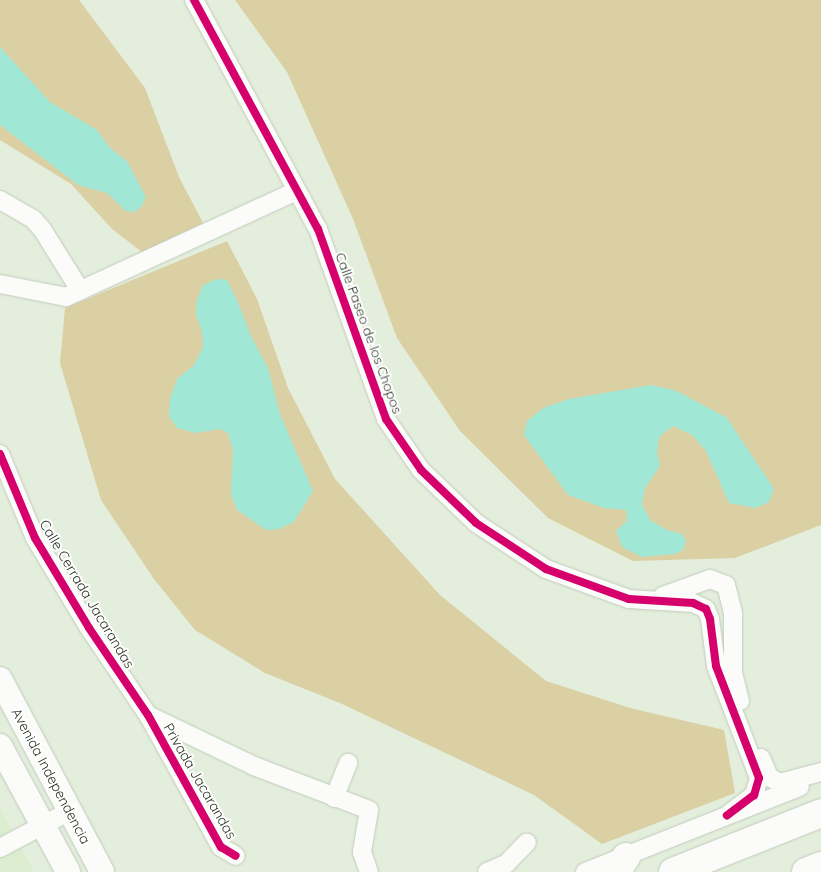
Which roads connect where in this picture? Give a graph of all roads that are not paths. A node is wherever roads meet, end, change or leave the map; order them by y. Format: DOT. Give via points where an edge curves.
graph roads {
  1 [pos="194,0"];
  2 [pos="296,191"];
  3 [pos="0,200"];
  4 [pos="0,284"];
  5 [pos="80,290"];
  6 [pos="0,454"];
  7 [pos="645,601"];
  8 [pos="0,679"];
  9 [pos="148,715"];
  10 [pos="0,746"];
  11 [pos="348,763"];
  12 [pos="821,772"];
  13 [pos="821,778"];
  14 [pos="334,798"];
  15 [pos="70,811"];
  16 [pos="821,813"];
  17 [pos="727,816"];
  18 [pos="821,819"];
  19 [pos="42,826"];
  20 [pos="527,842"];
  21 [pos="0,848"];
  22 [pos="236,856"];
  23 [pos="621,864"];
  24 [pos="821,866"];
  25 [pos="68,872"];
  26 [pos="102,872"];
  27 [pos="369,872"];
  28 [pos="487,872"];
  29 [pos="585,872"];
  30 [pos="673,872"];
  31 [pos="690,872"];
  32 [pos="806,872"];
  1 -- 2 [label="street, Calle Paseo de los Chopos"];
  2 -- 5 [label="street"];
  2 -- 7 [label="street, Calle Paseo de los Chopos" via="318,229 386,419 420,470 476,523 546,569 602,592"];
  3 -- 5 [label="street" via="33,219 42,229"];
  4 -- 5 [label="street" via="59,297"];
  6 -- 9 [label="street, Calle Cerrada Jacarandas" via="35,538 89,628"];
  7 -- 12 [label="street, Calle Paseo de los Chopos" via="687,590 710,579 726,585 733,614 734,682 767,774 772,780 784,784"];
  7 -- 17 [label="street, Calle Paseo de los Chopos" via="693,603 702,606 709,614 716,666 759,778 754,795"];
  8 -- 15 [label="main road, Avenida Independencia"];
  9 -- 14 [label="street" via="254,766"];
  9 -- 22 [label="street, Privada Jacarandas" via="220,847"];
  10 -- 19 [label="main road"];
  11 -- 14 [label="street"];
  13 -- 17 [label="street"];
  14 -- 27 [label="street" via="370,811 362,852"];
  15 -- 19 [label="street"];
  15 -- 26 [label="main road, Avenida Independencia"];
  16 -- 30 [label="main road"];
  17 -- 23 [label="street"];
  18 -- 31 [label="main road"];
  19 -- 21 [label="street"];
  19 -- 25 [label="main road"];
  20 -- 28 [label="street" via="506,864"];
  23 -- 29 [label="street"];
  24 -- 32 [label="main road"];
}
